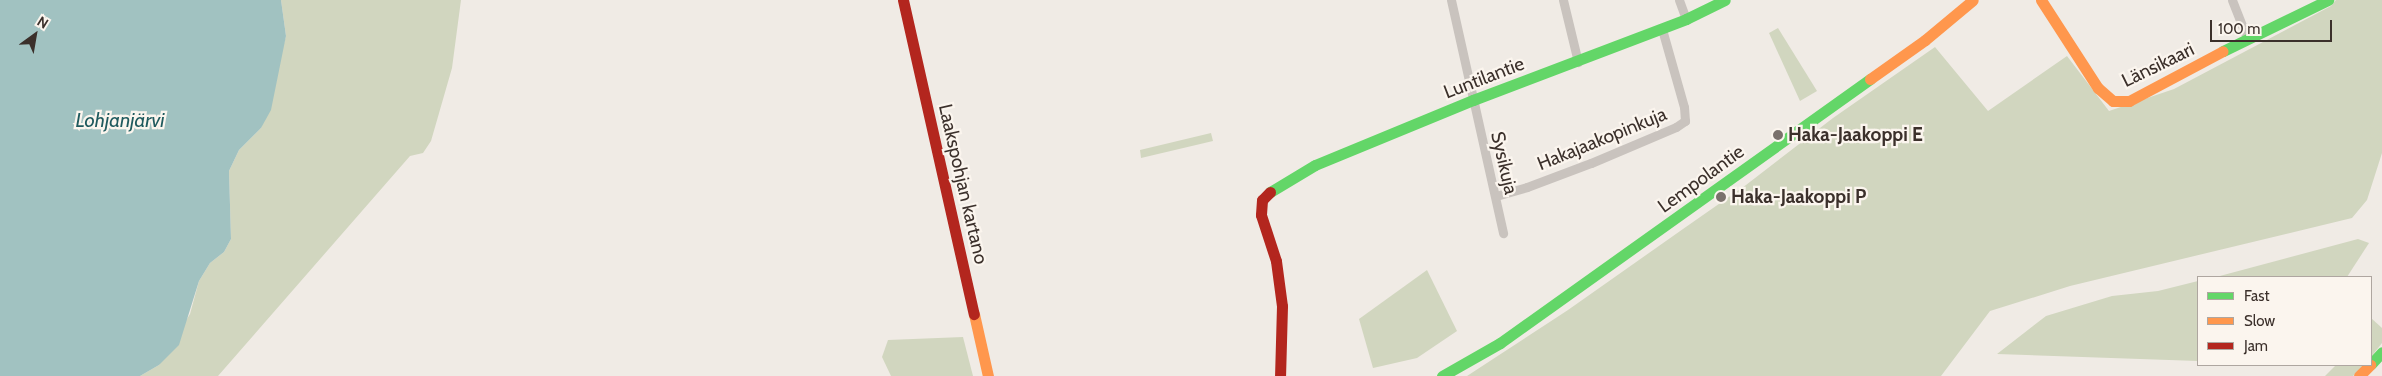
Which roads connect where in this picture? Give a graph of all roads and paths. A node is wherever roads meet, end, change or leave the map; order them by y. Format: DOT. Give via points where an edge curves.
graph roads {
  1 [pos="903,0"];
  2 [pos="1451,0"];
  3 [pos="1562,0"];
  4 [pos="1679,0"];
  5 [pos="1725,0"];
  6 [pos="1973,0"];
  7 [pos="2041,0"];
  8 [pos="2232,0"];
  9 [pos="2328,0"];
  10 [pos="1686,19"];
  11 [pos="1662,29"];
  12 [pos="2247,38"];
  13 [pos="1578,62"];
  14 [pos="1473,100"];
  15 [pos="1496,196"];
  16 [pos="1503,233"];
  17 [pos="2382,352"];
  18 [pos="2372,362"];
  19 [pos="2368,366"];
  20 [pos="988,376"];
  21 [pos="1280,376"];
  22 [pos="1442,376"];
  23 [pos="2359,376"];
  1 -- 20 [label="main road, Laakspohjan kartano"];
  2 -- 14 [label="street, Sysikuja"];
  3 -- 13 [label="street"];
  4 -- 10 [label="street"];
  5 -- 10 [label="main road, Luntilantie"];
  6 -- 22 [label="main road, Lempolantie" via="1925,40 1664,228 1500,343"];
  7 -- 12 [label="main road, Länsikaari" via="2098,88 2113,101 2129,101"];
  8 -- 12 [label="street"];
  9 -- 12 [label="main road, Länsikaari"];
  10 -- 11 [label="main road, Luntilantie"];
  11 -- 13 [label="main road, Luntilantie"];
  11 -- 15 [label="street, Hakajaakopinkuja" via="1685,121 1676,128 1591,163"];
  13 -- 14 [label="main road, Luntilantie"];
  14 -- 15 [label="street, Sysikuja"];
  14 -- 21 [label="main road, Luntilantie" via="1315,165 1262,200 1261,214 1276,261 1282,306"];
  15 -- 16 [label="street, Sysikuja"];
  17 -- 18 [label="main road"];
  19 -- 23 [label="main road"];
}
